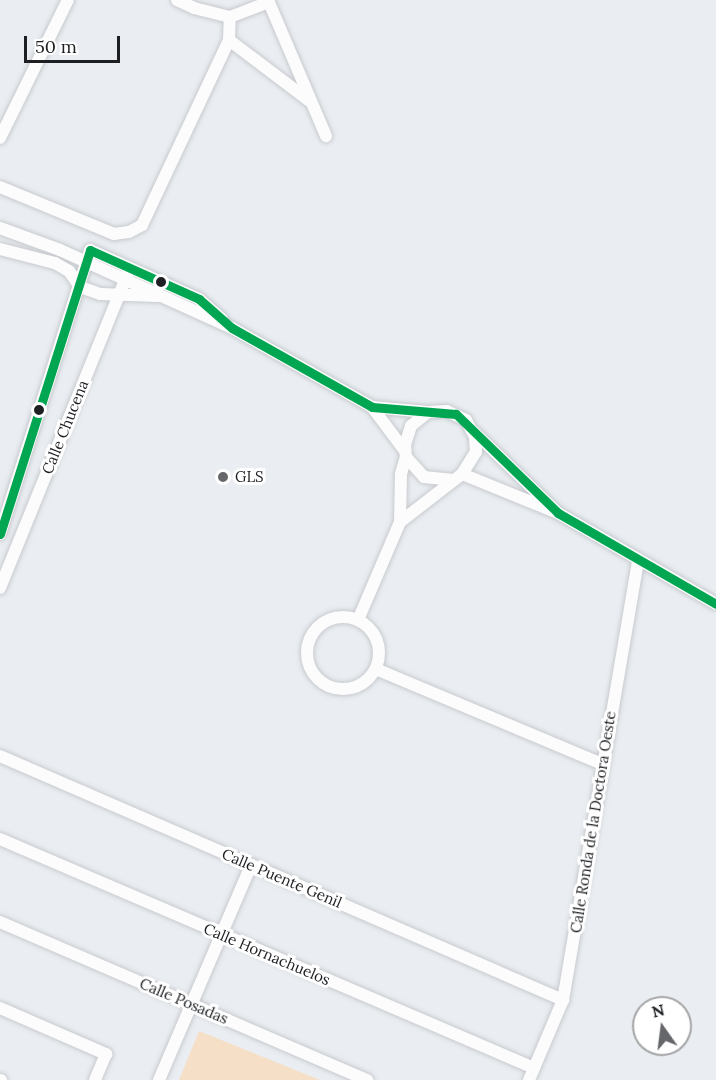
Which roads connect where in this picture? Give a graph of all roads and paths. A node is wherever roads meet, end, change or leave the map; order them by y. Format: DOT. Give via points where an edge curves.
graph roads {
  1 [pos="68,0"];
  2 [pos="177,0"];
  3 [pos="268,1"];
  4 [pos="230,17"];
  5 [pos="230,40"];
  6 [pos="311,102"];
  7 [pos="326,136"];
  8 [pos="0,138"];
  9 [pos="0,187"];
  10 [pos="0,228"];
  11 [pos="0,249"];
  12 [pos="84,261"];
  13 [pos="130,266"];
  14 [pos="125,279"];
  15 [pos="80,287"];
  16 [pos="118,295"];
  17 [pos="163,296"];
  18 [pos="232,328"];
  19 [pos="372,407"];
  20 [pos="428,412"];
  21 [pos="473,430"];
  22 [pos="406,454"];
  23 [pos="457,477"];
  24 [pos="558,513"];
  25 [pos="4,514"];
  26 [pos="27,519"];
  27 [pos="400,522"];
  28 [pos="0,534"];
  29 [pos="638,559"];
  30 [pos="0,588"];
  31 [pos="716,604"];
  32 [pos="358,620"];
  33 [pos="376,669"];
  34 [pos="0,756"];
  35 [pos="602,764"];
  36 [pos="0,839"];
  37 [pos="251,865"];
  38 [pos="0,922"];
  39 [pos="221,934"];
  40 [pos="563,1000"];
  41 [pos="191,1005"];
  42 [pos="0,1008"];
  43 [pos="531,1074"];
  44 [pos="95,1080"];
  45 [pos="159,1080"];
  46 [pos="368,1080"];
  1 -- 8 [label="street"];
  2 -- 4 [label="street"];
  3 -- 4 [label="street"];
  3 -- 6 [label="street"];
  4 -- 5 [label="street"];
  5 -- 6 [label="street"];
  5 -- 9 [label="street" via="141,225 114,234"];
  6 -- 7 [label="street"];
  10 -- 12 [label="street"];
  11 -- 15 [label="street" via="55,262 69,271"];
  12 -- 13 [label="street" via="90,250"];
  12 -- 14 [label="street"];
  12 -- 15 [label="street, Calle Chucena"];
  13 -- 14 [label="street, Calle Chucena"];
  13 -- 18 [label="street" via="199,299"];
  14 -- 16 [label="street, Calle Chucena"];
  14 -- 17 [label="street"];
  15 -- 16 [label="street"];
  15 -- 25 [label="street, Calle Chucena"];
  16 -- 17 [label="street"];
  16 -- 26 [label="street, Calle Chucena"];
  17 -- 18 [label="street"];
  18 -- 19 [label="street"];
  19 -- 20 [label="street"];
  19 -- 22 [label="street"];
  20 -- 21 [label="street" via="456,414"];
  20 -- 22 [label="street" via="411,426"];
  21 -- 23 [label="street" via="476,452"];
  21 -- 24 [label="street"];
  22 -- 23 [label="street" via="424,477"];
  22 -- 27 [label="street" via="401,474"];
  23 -- 24 [label="street"];
  23 -- 27 [label="street"];
  24 -- 29 [label="street"];
  25 -- 26 [label="street"];
  25 -- 28 [label="street, Calle Chucena"];
  26 -- 30 [label="street, Calle Chucena"];
  27 -- 32 [label="street"];
  29 -- 31 [label="street"];
  29 -- 35 [label="street, Calle Ronda de la Doctora Oeste"];
  32 -- 33 [label="street" via="375,636 379,646"];
  32 -- 33 [label="street" via="336,618 316,629 308,649 310,668 324,684 347,689 364,682"];
  33 -- 35 [label="street"];
  34 -- 37 [label="street, Calle Puente Genil"];
  35 -- 40 [label="street, Calle Ronda de la Doctora Oeste"];
  36 -- 39 [label="street, Calle Hornachuelos"];
  37 -- 39 [label="street"];
  37 -- 40 [label="street, Calle Puente Genil"];
  38 -- 41 [label="street, Calle Posadas"];
  39 -- 41 [label="street"];
  39 -- 43 [label="street, Calle Hornachuelos"];
  40 -- 43 [label="street, Calle Ronda de la Doctora Oeste"];
  41 -- 45 [label="street"];
  41 -- 46 [label="street, Calle Posadas"];
  42 -- 44 [label="street" via="106,1054"];
}
